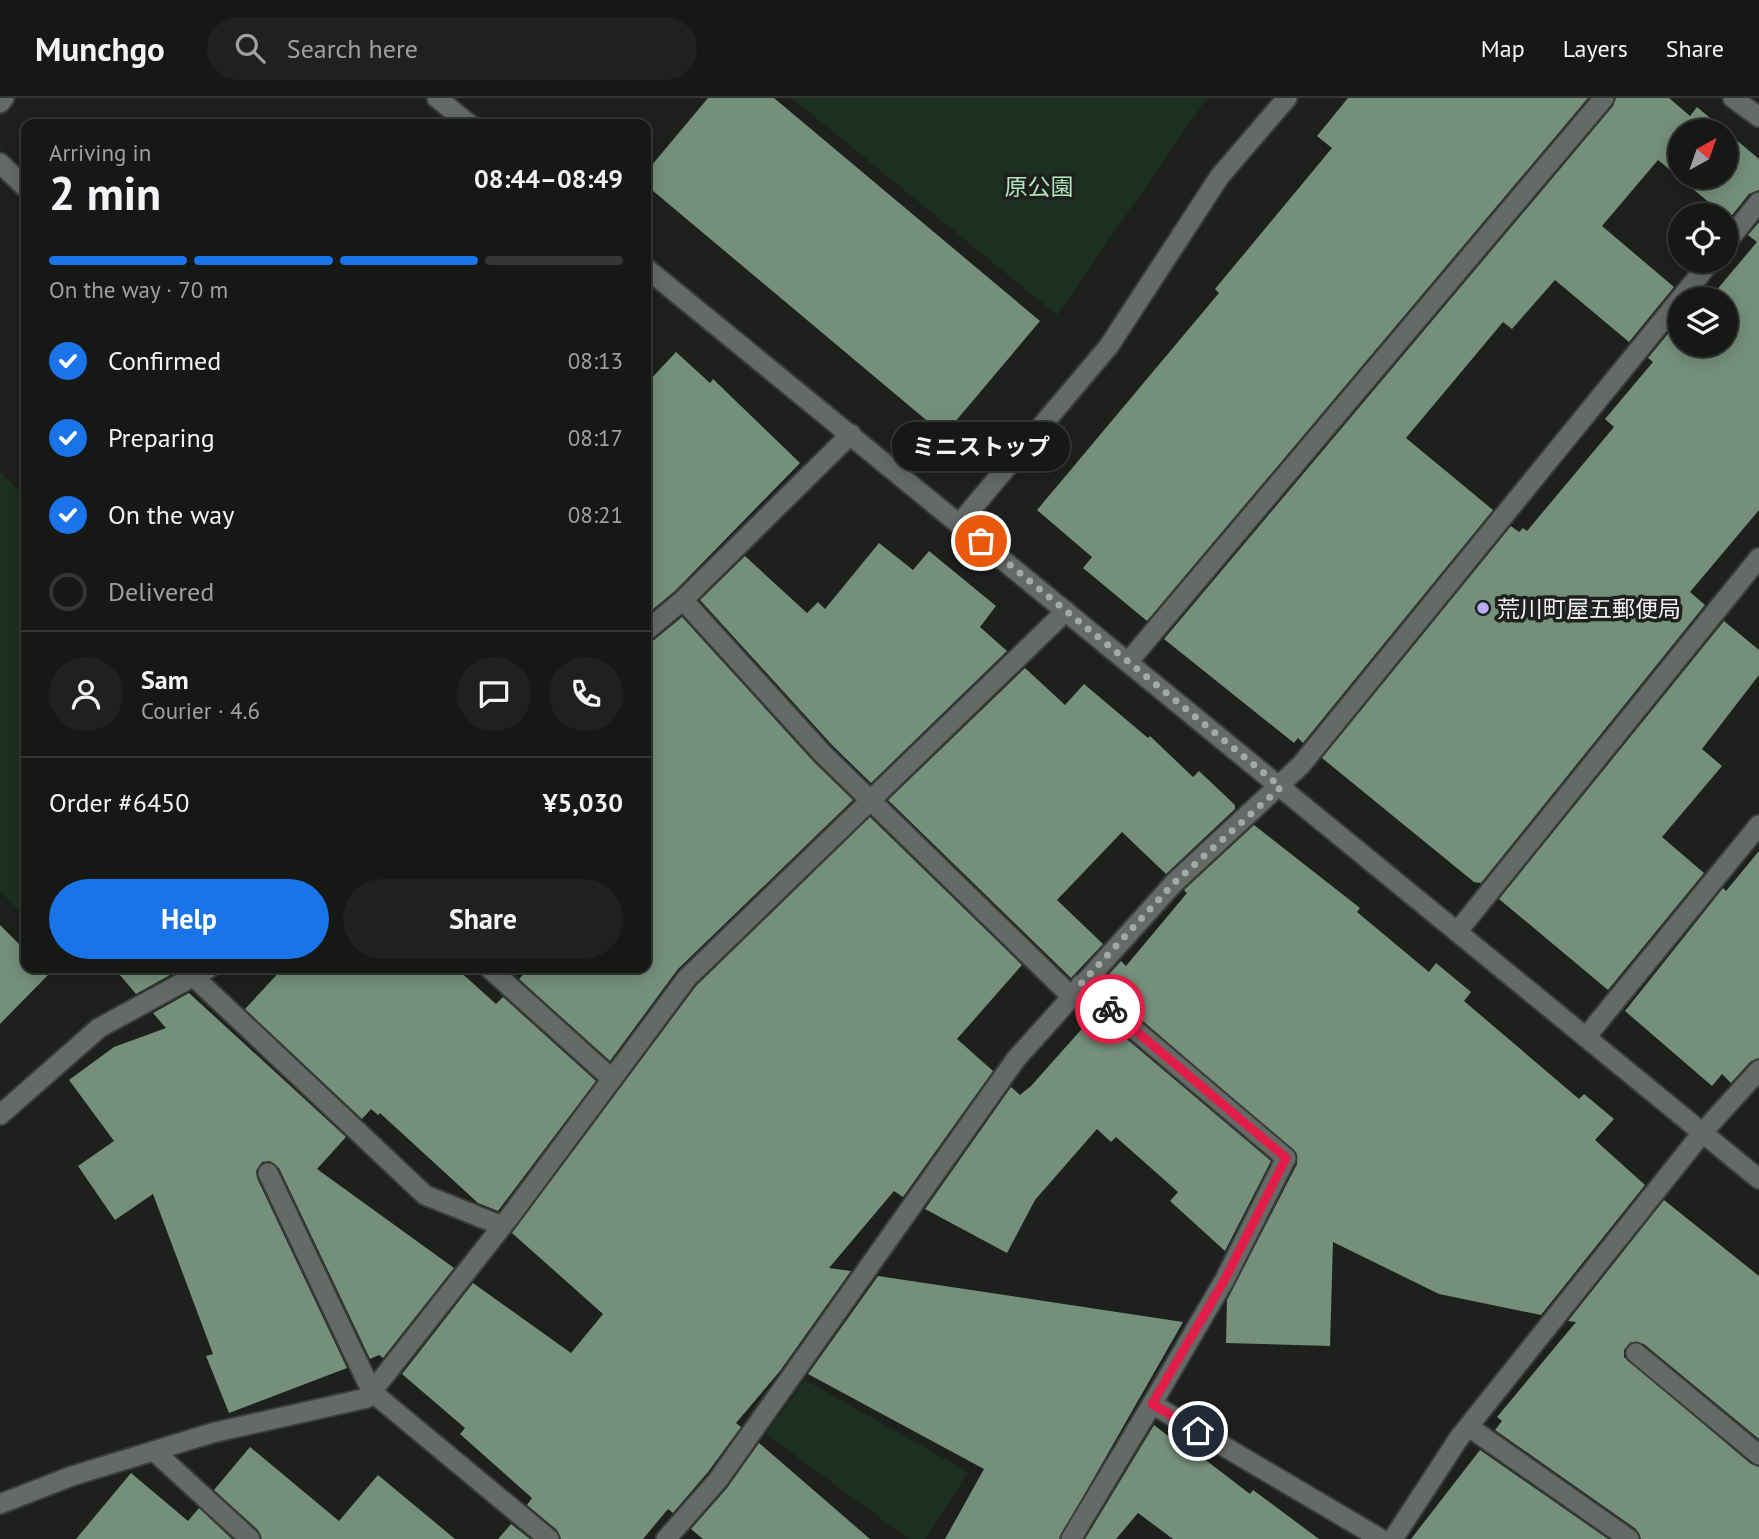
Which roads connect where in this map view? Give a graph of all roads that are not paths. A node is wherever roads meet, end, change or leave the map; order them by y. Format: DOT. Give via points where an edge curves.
graph roads {
  1 [pos="4,98"];
  2 [pos="437,98"];
  3 [pos="1287,98"];
  4 [pos="1604,98"];
  5 [pos="1733,98"];
  6 [pos="0,103"];
  7 [pos="1759,117"];
  8 [pos="463,119"];
  9 [pos="0,163"];
  10 [pos="21,183"];
  11 [pos="1759,202"];
  12 [pos="1738,228"];
  13 [pos="651,272"];
  14 [pos="1701,273"];
  15 [pos="851,434"];
  16 [pos="959,524"];
  17 [pos="1759,558"];
  18 [pos="683,600"];
  19 [pos="1066,611"];
  20 [pos="651,627"];
  21 [pos="1128,662"];
  22 [pos="1281,787"];
  23 [pos="869,801"];
  24 [pos="1759,825"];
  25 [pos="1458,932"];
  26 [pos="202,973"];
  27 [pos="495,973"];
  28 [pos="1076,990"];
  29 [pos="1586,1037"];
  30 [pos="1759,1070"];
  31 [pos="612,1079"];
  32 [pos="0,1115"];
  33 [pos="1703,1132"];
  34 [pos="268,1173"];
  35 [pos="1759,1179"];
  36 [pos="502,1226"];
  37 [pos="1636,1353"];
  38 [pos="372,1392"];
  39 [pos="1152,1404"];
  40 [pos="1469,1427"];
  41 [pos="154,1451"];
  42 [pos="1759,1455"];
  43 [pos="0,1504"];
  44 [pos="250,1539"];
  45 [pos="549,1539"];
  46 [pos="666,1539"];
  47 [pos="1071,1539"];
  48 [pos="1381,1539"];
  49 [pos="1393,1539"];
  50 [pos="1629,1539"];
  1 -- 6 [label="street"];
  2 -- 8 [label="street"];
  3 -- 16 [label="street" via="1220,176 1109,346"];
  4 -- 21 [label="street"];
  5 -- 7 [label="street"];
  9 -- 10 [label="street"];
  11 -- 12 [label="street"];
  13 -- 15 [label="street"];
  14 -- 22 [label="street"];
  15 -- 16 [label="street"];
  15 -- 18 [label="street"];
  16 -- 19 [label="street"];
  17 -- 25 [label="street"];
  18 -- 20 [label="street"];
  18 -- 23 [label="street"];
  19 -- 21 [label="street"];
  19 -- 23 [label="street"];
  21 -- 22 [label="street"];
  22 -- 25 [label="street"];
  22 -- 28 [label="street" via="1174,883"];
  23 -- 28 [label="street"];
  23 -- 31 [label="street" via="687,978"];
  24 -- 29 [label="street"];
  25 -- 29 [label="street"];
  26 -- 32 [label="street" via="99,1028"];
  26 -- 36 [label="street" via="425,1195"];
  27 -- 31 [label="street"];
  28 -- 39 [label="street" via="1286,1158 1225,1279"];
  28 -- 46 [label="street" via="974,1115 718,1480"];
  29 -- 33 [label="street"];
  30 -- 33 [label="street"];
  31 -- 36 [label="street"];
  33 -- 35 [label="street"];
  33 -- 40 [label="street"];
  34 -- 38 [label="street"];
  36 -- 38 [label="street"];
  37 -- 42 [label="street"];
  38 -- 41 [label="street" via="367,1398"];
  38 -- 45 [label="street"];
  39 -- 47 [label="street"];
  39 -- 48 [label="street"];
  40 -- 49 [label="street"];
  40 -- 50 [label="street"];
  41 -- 43 [label="street"];
  41 -- 44 [label="street"];
}
